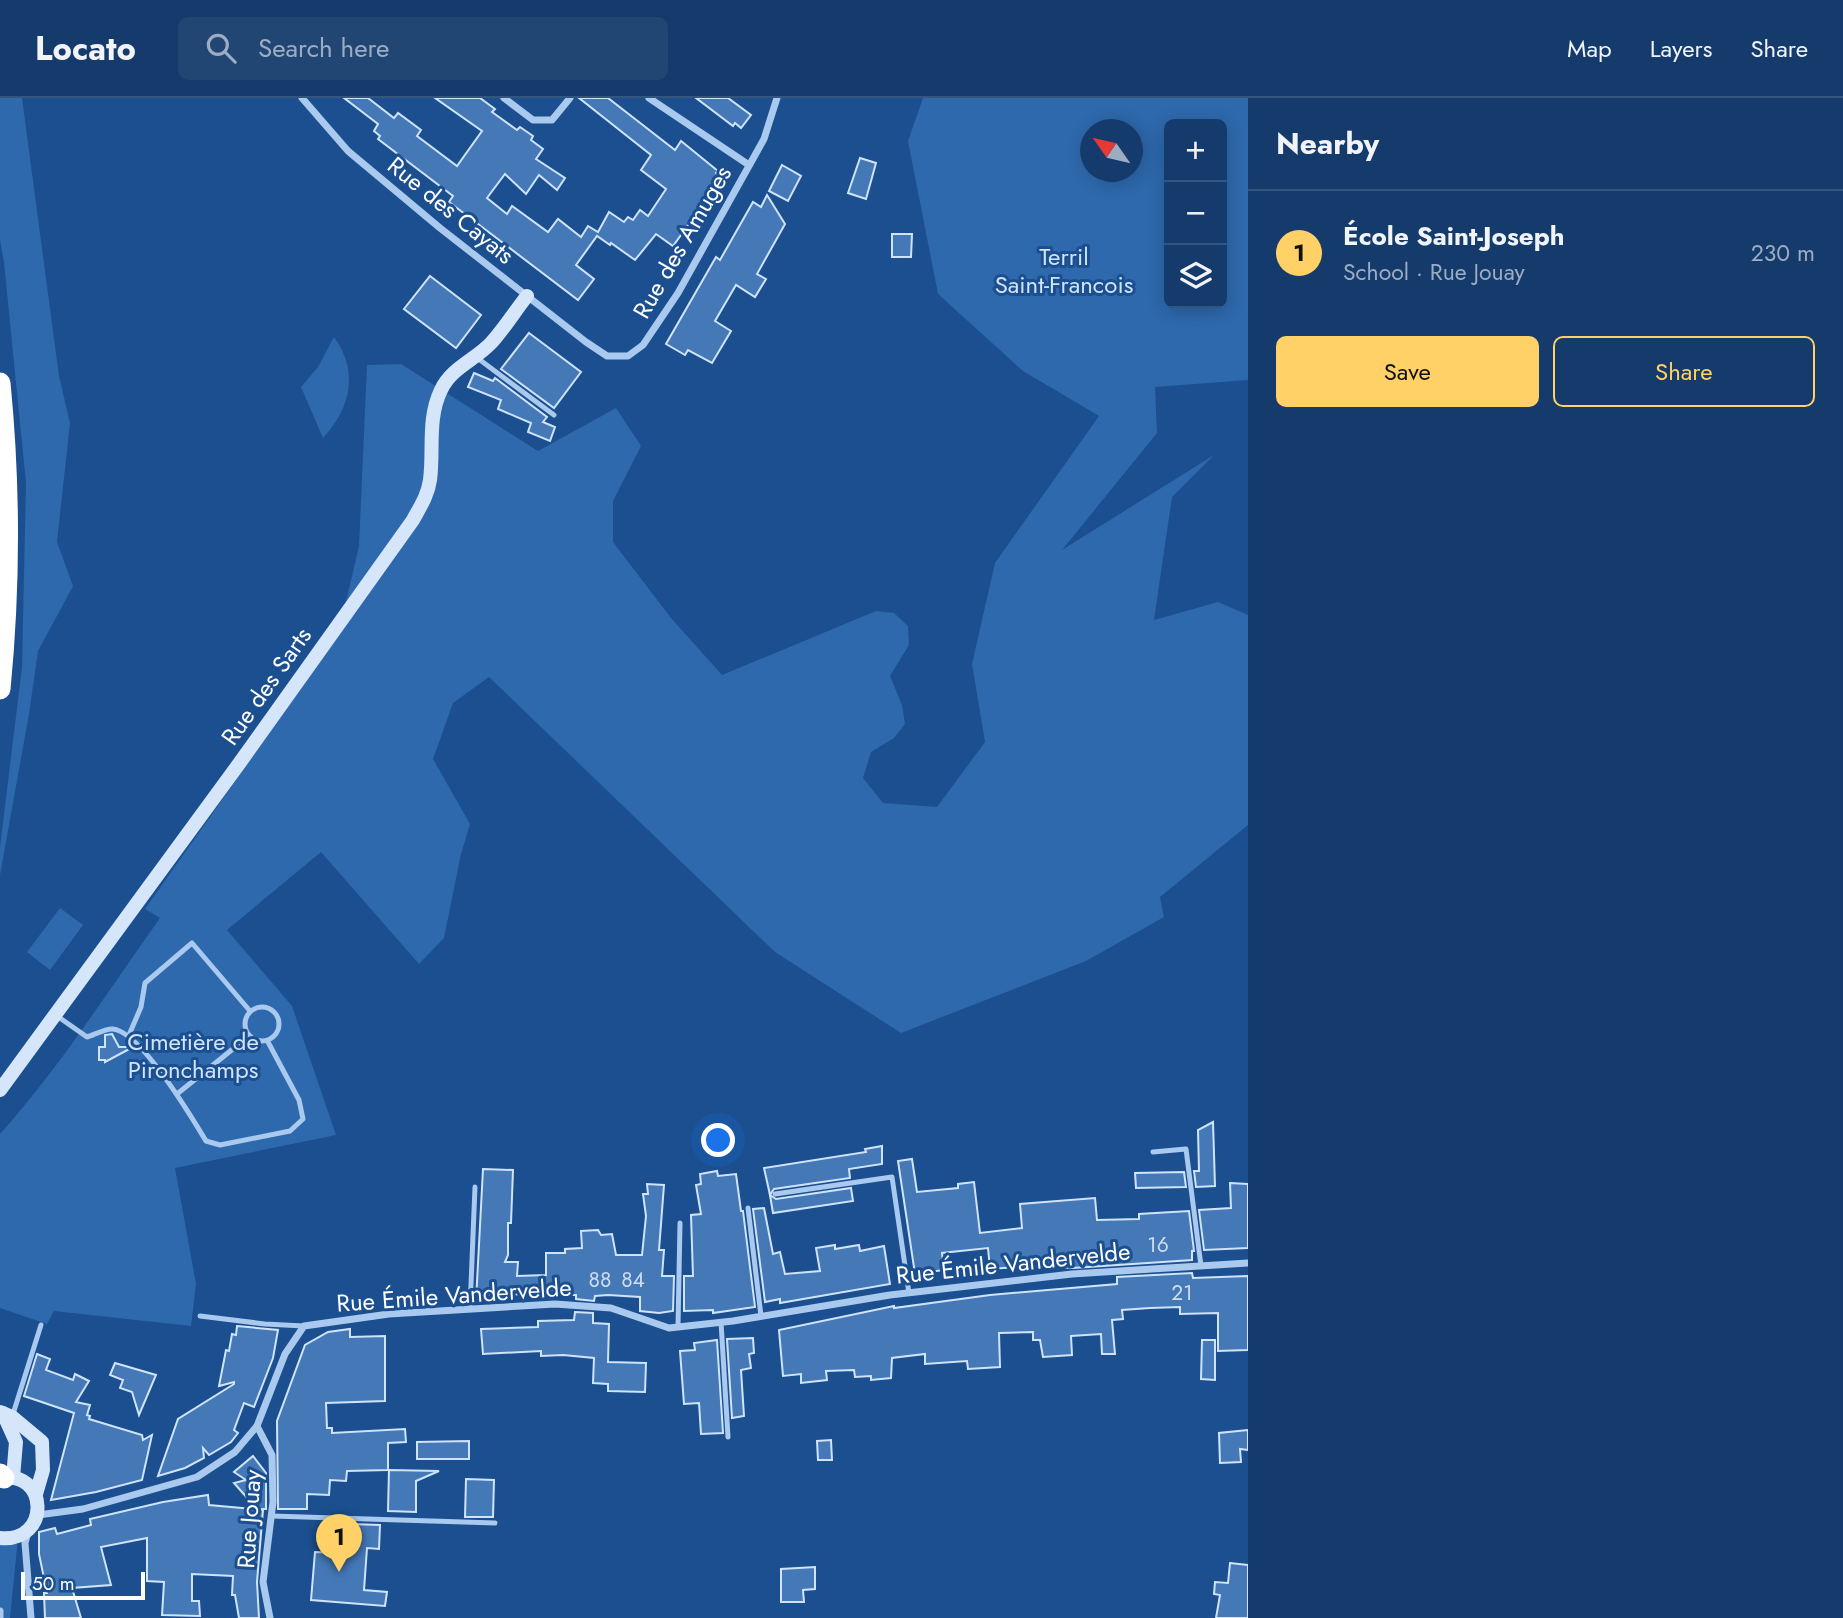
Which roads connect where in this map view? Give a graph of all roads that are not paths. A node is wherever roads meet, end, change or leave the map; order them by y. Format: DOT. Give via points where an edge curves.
graph roads {
  1 [pos="302,98"];
  2 [pos="504,98"];
  3 [pos="570,98"];
  4 [pos="649,98"];
  5 [pos="777,98"];
  6 [pos="749,165"];
  7 [pos="527,296"];
  8 [pos="586,342"];
  9 [pos="476,357"];
  10 [pos="0,383"];
  11 [pos="554,415"];
  12 [pos="0,689"];
  13 [pos="250,1011"];
  14 [pos="54,1014"];
  15 [pos="129,1035"];
  16 [pos="249,1036"];
  17 [pos="268,1042"];
  18 [pos="0,1090"];
  19 [pos="177,1094"];
  20 [pos="1153,1152"];
  21 [pos="475,1186"];
  22 [pos="775,1194"];
  23 [pos="748,1208"];
  24 [pos="680,1223"];
  25 [pos="1248,1264"];
  26 [pos="1201,1266"];
  27 [pos="909,1293"];
  28 [pos="470,1309"];
  29 [pos="200,1316"];
  30 [pos="761,1316"];
  31 [pos="721,1322"];
  32 [pos="41,1325"];
  33 [pos="304,1325"];
  34 [pos="678,1327"];
  35 [pos="5,1414"];
  36 [pos="257,1426"];
  37 [pos="728,1437"];
  38 [pos="4,1477"];
  39 [pos="36,1494"];
  40 [pos="38,1515"];
  41 [pos="272,1516"];
  42 [pos="495,1523"];
  43 [pos="28,1531"];
  44 [pos="0,1538"];
  45 [pos="0,1548"];
  46 [pos="0,1611"];
  47 [pos="1,1618"];
  48 [pos="31,1618"];
  49 [pos="270,1618"];
  1 -- 7 [label="street, Rue des Cayats" via="348,151"];
  2 -- 3 [label="street" via="533,120 552,120"];
  4 -- 6 [label="street"];
  5 -- 6 [label="street, Rue des Amuges" via="764,139"];
  6 -- 8 [label="street, Rue des Amuges" via="678,293 643,345 628,356 607,356"];
  7 -- 8 [label="street, Rue des Cayats"];
  7 -- 9 [label="street, Rue des Sarts"];
  9 -- 11 [label="lane"];
  9 -- 14 [label="street, Rue des Sarts" via="442,388 432,420 427,495 413,520"];
  10 -- 12 [label="highway" via="8,524"];
  13 -- 15 [label="lane" via="192,943 145,983"];
  13 -- 16 [label="lane" via="245,1025"];
  13 -- 17 [label="lane" via="267,1007 276,1014 279,1026"];
  14 -- 15 [label="lane" via="87,1037 111,1028"];
  14 -- 18 [label="street, Rue des Sarts"];
  15 -- 19 [label="lane"];
  16 -- 17 [label="lane"];
  16 -- 19 [label="lane"];
  17 -- 19 [label="lane" via="299,1100 303,1119 290,1131 220,1145 206,1141"];
  20 -- 26 [label="lane" via="1186,1149"];
  21 -- 28 [label="lane"];
  22 -- 27 [label="lane" via="892,1177"];
  23 -- 30 [label="lane"];
  24 -- 34 [label="lane"];
  25 -- 26 [label="street, Rue Émile Vandervelde"];
  26 -- 27 [label="street, Rue Émile Vandervelde" via="1072,1274"];
  27 -- 30 [label="street, Rue Émile Vandervelde"];
  28 -- 33 [label="street, Rue Émile Vandervelde"];
  28 -- 34 [label="street, Rue Émile Vandervelde" via="555,1304 600,1307"];
  29 -- 33 [label="lane"];
  30 -- 31 [label="street, Rue Émile Vandervelde"];
  31 -- 34 [label="street, Rue Émile Vandervelde"];
  31 -- 37 [label="lane"];
  32 -- 35 [label="lane"];
  33 -- 36 [label="street, Rue Émile Vandervelde" via="285,1354"];
  35 -- 38 [label="street" via="16,1442"];
  35 -- 39 [label="street" via="42,1442 43,1470"];
  36 -- 40 [label="street, Rue Émile Vandervelde" via="235,1452 197,1477 83,1509"];
  36 -- 41 [label="street, Rue Jouay" via="272,1455"];
  38 -- 39 [label="street" via="23,1481"];
  39 -- 40 [label="street"];
  40 -- 43 [label="street"];
  41 -- 42 [label="lane"];
  41 -- 49 [label="street, Rue Jouay" via="263,1582"];
  43 -- 44 [label="street" via="11,1539"];
  43 -- 48 [label="street"];
  44 -- 45 [label="street"];
  46 -- 47 [label="street"];
}
